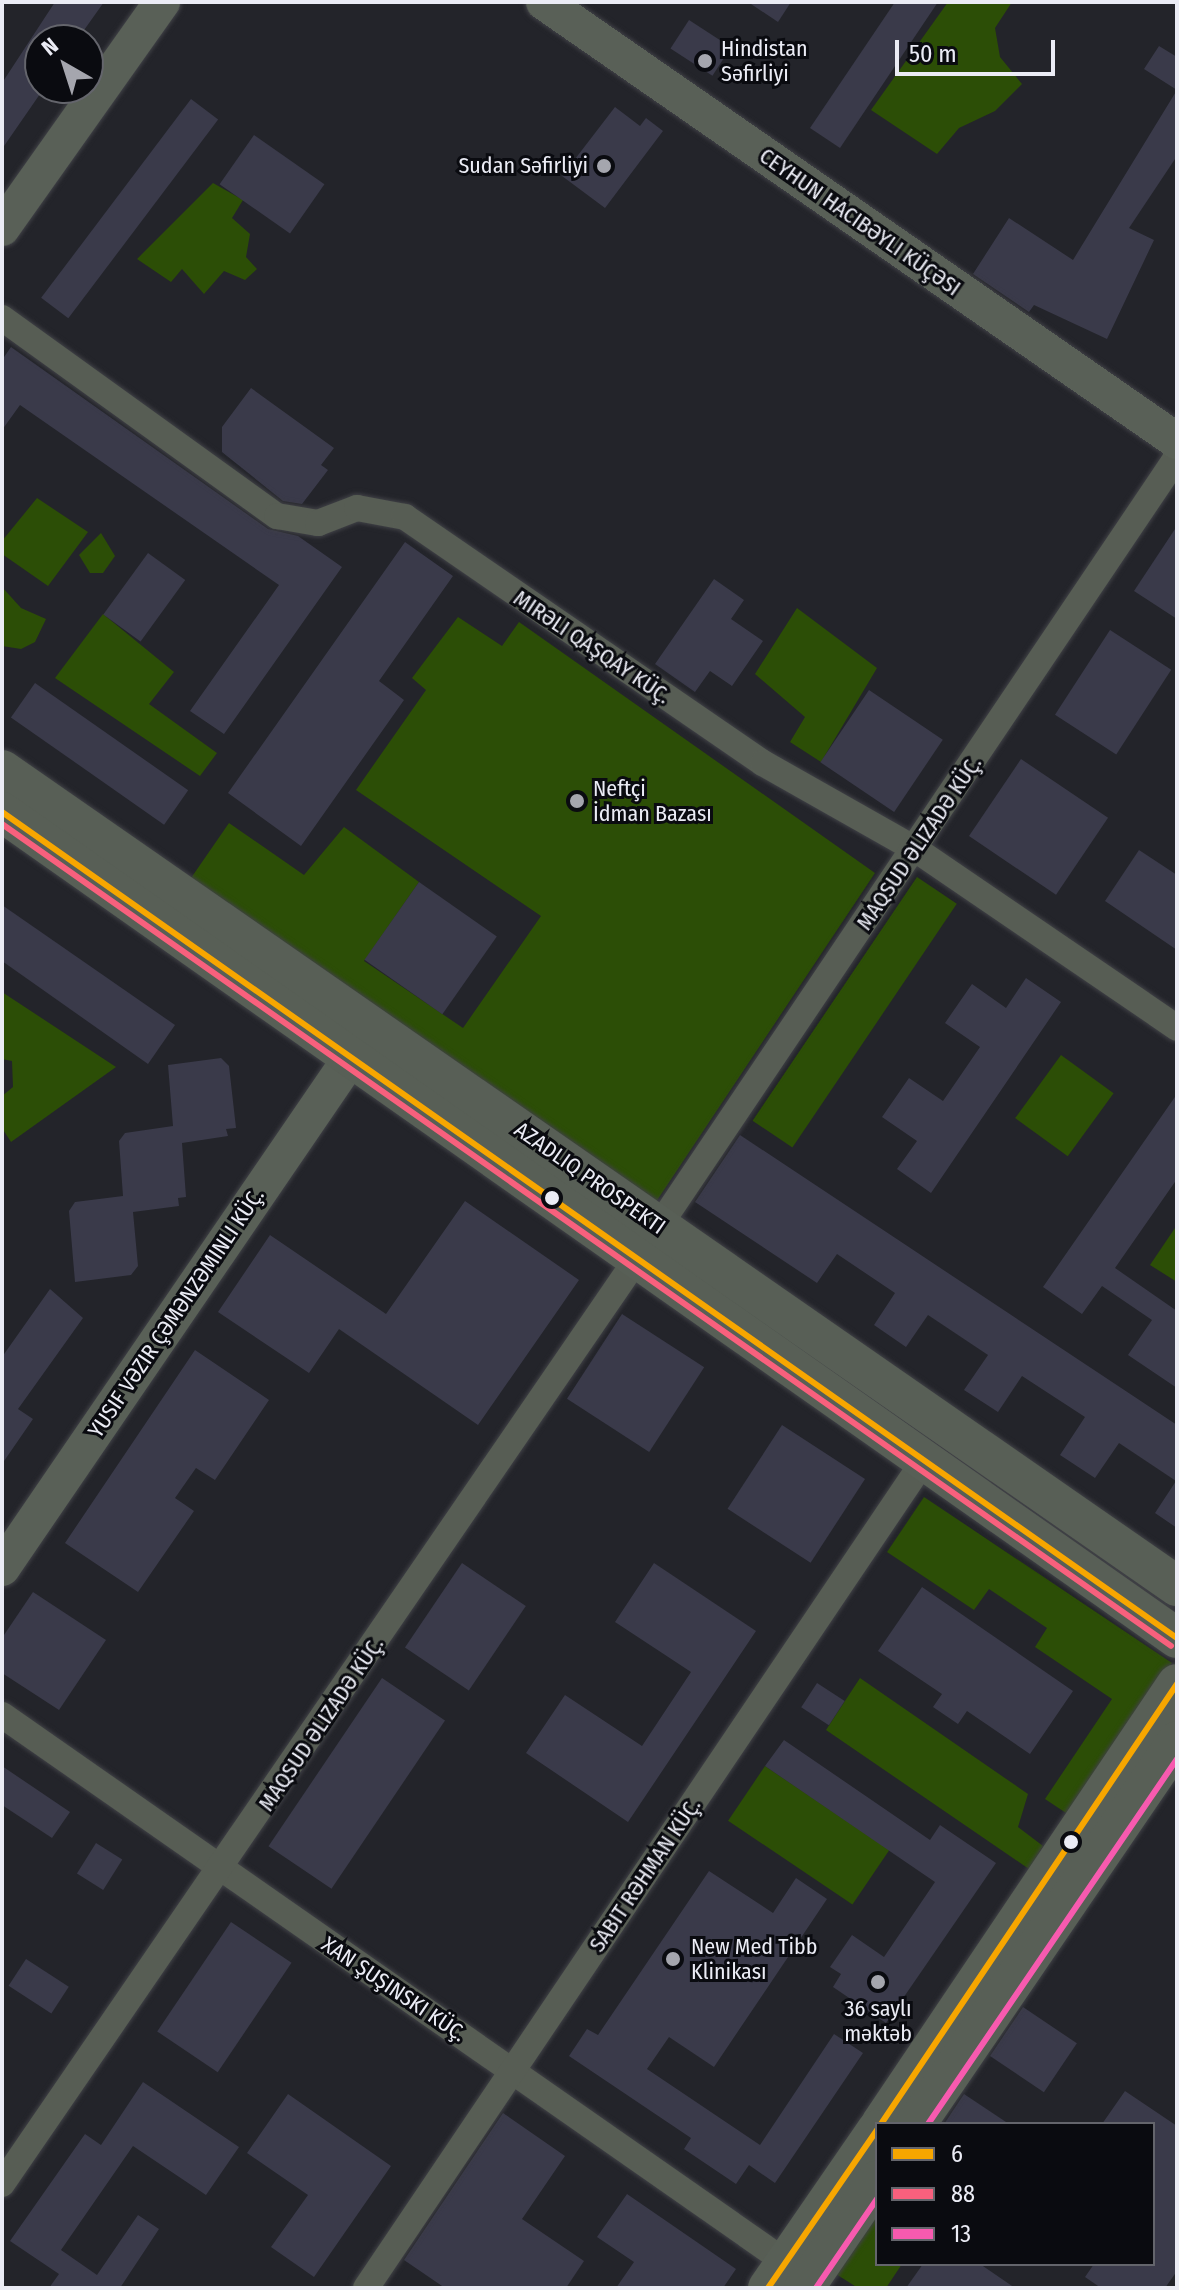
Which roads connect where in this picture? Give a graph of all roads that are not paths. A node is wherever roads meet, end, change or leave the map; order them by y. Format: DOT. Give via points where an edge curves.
graph roads {
  1 [pos="162,2"];
  2 [pos="544,2"];
  3 [pos="2,228"];
  4 [pos="2,318"];
  5 [pos="1177,441"];
  6 [pos="1177,457"];
  7 [pos="3,772"];
  8 [pos="2,812"];
  9 [pos="915,849"];
  10 [pos="353,1014"];
  11 [pos="1177,1028"];
  12 [pos="350,1059"];
  13 [pos="659,1226"];
  14 [pos="636,1260"];
  15 [pos="923,1462"];
  16 [pos="2,1568"];
  17 [pos="1177,1586"];
  18 [pos="1177,1638"];
  19 [pos="1177,1684"];
  20 [pos="2,1715"];
  21 [pos="1177,1741"];
  22 [pos="222,1872"];
  23 [pos="514,2071"];
  24 [pos="882,2122"];
  25 [pos="917,2122"];
  26 [pos="875,2134"];
  27 [pos="2,2184"];
  28 [pos="875,2184"];
  29 [pos="798,2281"];
  30 [pos="366,2288"];
  1 -- 3 [label="main road"];
  2 -- 5 [label="main road"];
  4 -- 9 [label="street, MIRƏLI QAŞQAY KÜÇ." via="277,516 318,523 357,508 405,517 763,763"];
  6 -- 9 [label="street, MAQSUD ƏLIZADƏ KÜÇ."];
  7 -- 10 [label="main road"];
  8 -- 12 [label="main road"];
  9 -- 11 [label="street, MIRƏLI QAŞQAY KÜÇ."];
  9 -- 13 [label="street, MAQSUD ƏLIZADƏ KÜÇ."];
  10 -- 12 [label="main road"];
  10 -- 13 [label="main road"];
  12 -- 14 [label="main road"];
  12 -- 16 [label="main road, YUSIF VƏZIR ÇƏMƏNZƏMINLI KÜÇ."];
  13 -- 17 [label="main road"];
  14 -- 15 [label="main road"];
  14 -- 22 [label="street, MAQSUD ƏLIZADƏ KÜÇ."];
  15 -- 18 [label="main road"];
  15 -- 23 [label="street, SABIT RƏHMAN KÜÇ."];
  19 -- 24 [label="main road"];
  20 -- 22 [label="street, XAN ŞUŞINSKI KÜÇ."];
  21 -- 25 [label="main road"];
  22 -- 23 [label="street, XAN ŞUŞINSKI KÜÇ."];
  22 -- 27 [label="street, MAQSUD ƏLIZADƏ KÜÇ."];
  23 -- 29 [label="street, XAN ŞUŞINSKI KÜÇ."];
  23 -- 30 [label="street, SABIT RƏHMAN KÜÇ."];
  26 -- 29 [label="main road"];
  28 -- 29 [label="main road"];
}
